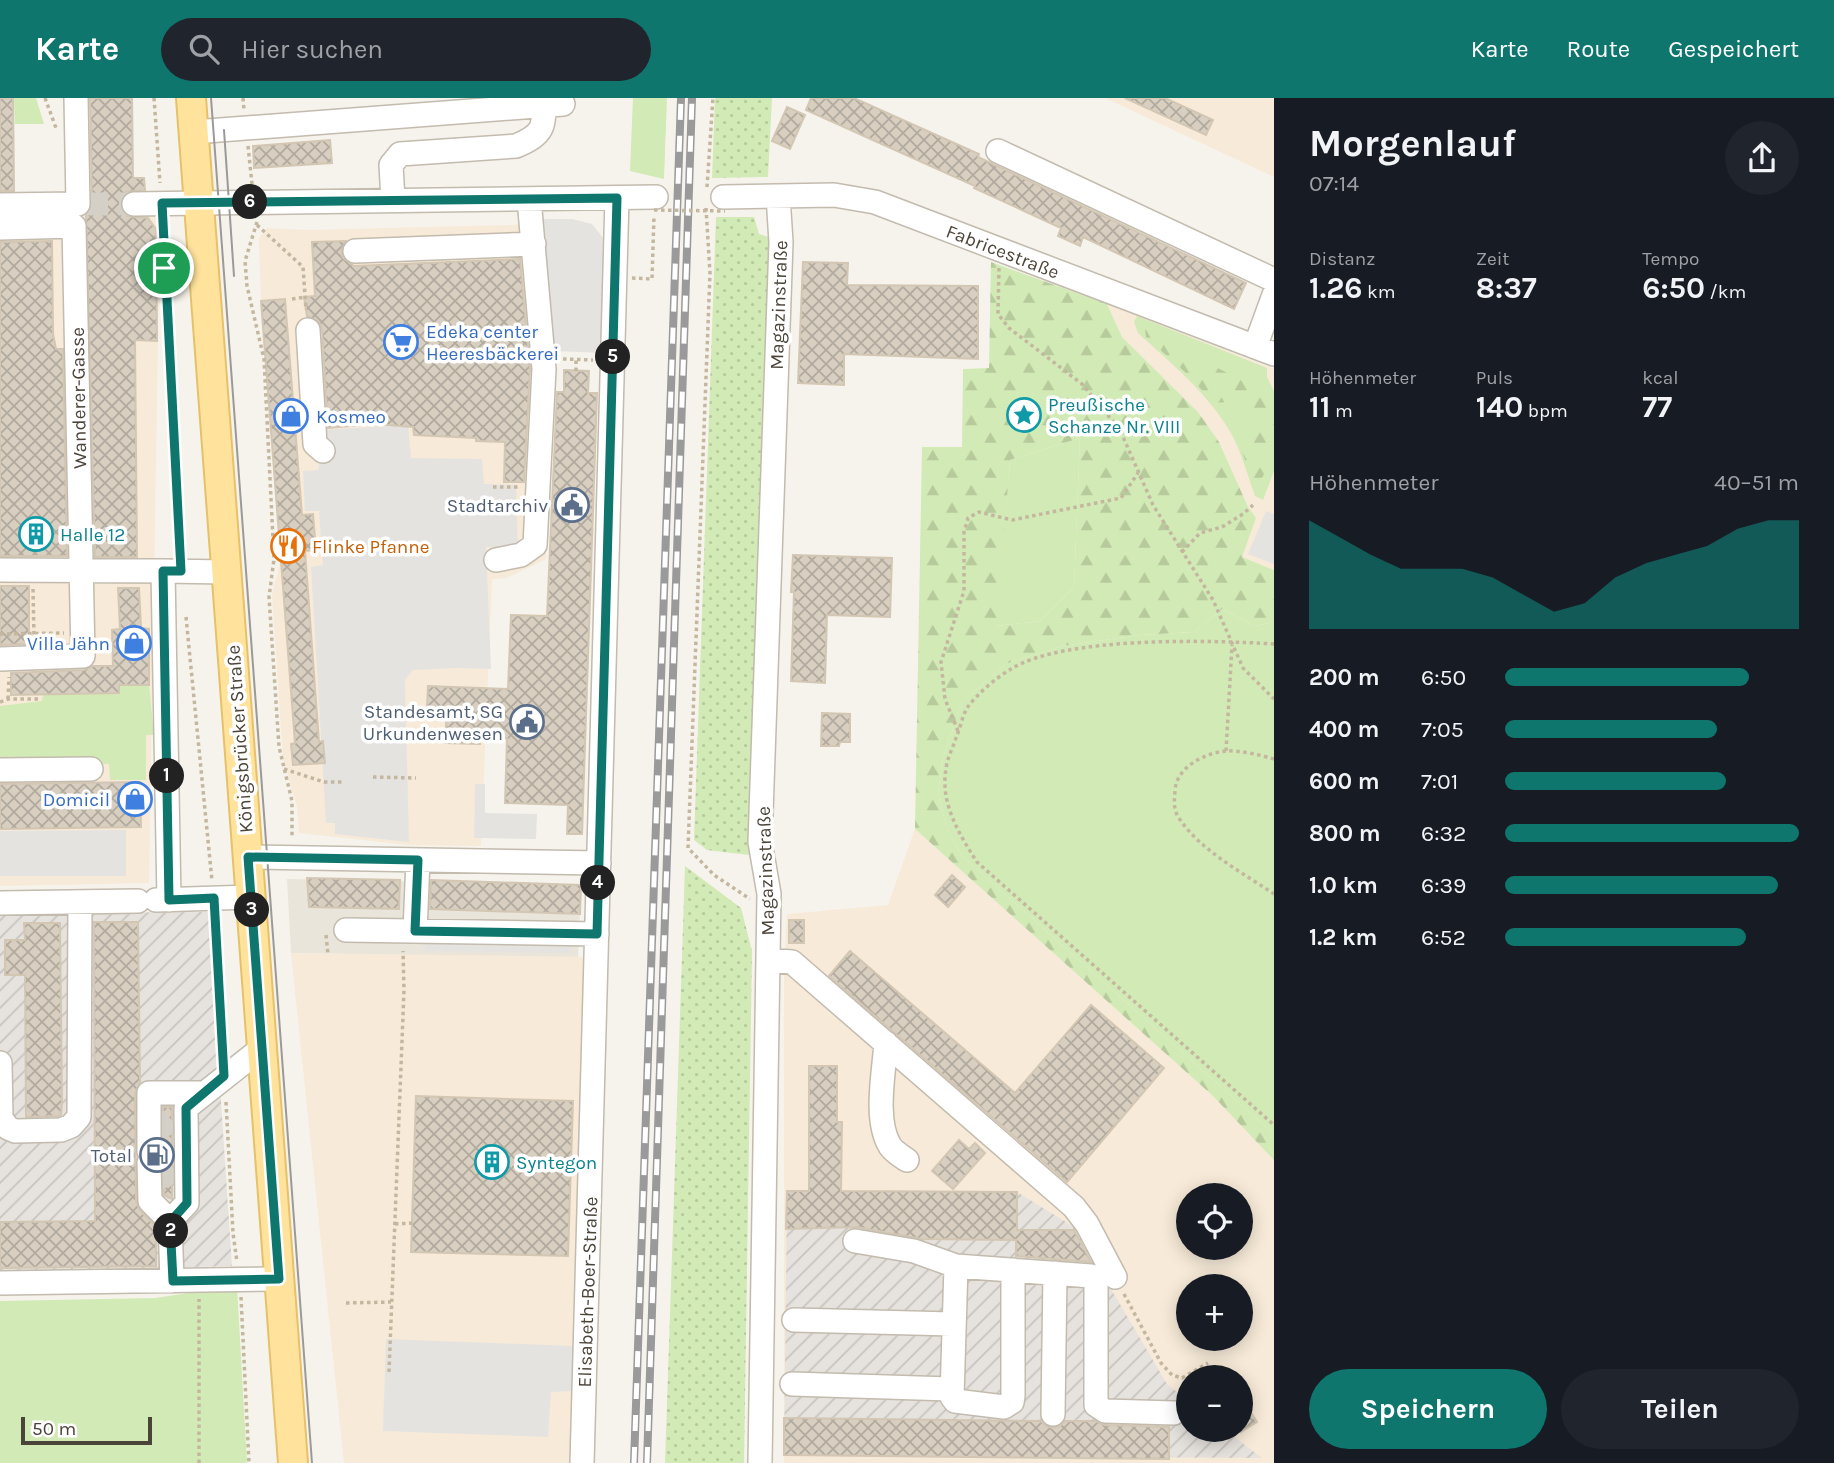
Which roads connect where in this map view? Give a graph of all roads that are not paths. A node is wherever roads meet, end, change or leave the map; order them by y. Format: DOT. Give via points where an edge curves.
graph roads {
  1 [pos="76,98"];
  2 [pos="191,98"];
  3 [pos="550,103"];
  4 [pos="466,105"];
  5 [pos="352,109"];
  6 [pos="194,132"];
  7 [pos="998,151"];
  8 [pos="778,196"];
  9 [pos="617,198"];
  10 [pos="529,199"];
  11 [pos="393,200"];
  12 [pos="716,200"];
  13 [pos="199,202"];
  14 [pos="134,204"];
  15 [pos="655,204"];
  16 [pos="0,205"];
  17 [pos="79,212"];
  18 [pos="0,228"];
  19 [pos="534,244"];
  20 [pos="355,251"];
  21 [pos="1274,280"];
  22 [pos="1274,295"];
  23 [pos="308,330"];
  24 [pos="1264,351"];
  25 [pos="323,451"];
  26 [pos="496,560"];
  27 [pos="0,570"];
  28 [pos="82,570"];
  29 [pos="172,571"];
  30 [pos="227,572"];
  31 [pos="16,658"];
  32 [pos="90,769"];
  33 [pos="0,770"];
  34 [pos="248,857"];
  35 [pos="418,860"];
  36 [pos="599,863"];
  37 [pos="251,897"];
  38 [pos="169,900"];
  39 [pos="0,902"];
  40 [pos="80,903"];
  41 [pos="346,930"];
  42 [pos="415,931"];
  43 [pos="597,934"];
  44 [pos="768,960"];
  45 [pos="886,1043"];
  46 [pos="262,1048"];
  47 [pos="0,1063"];
  48 [pos="204,1093"];
  49 [pos="906,1160"];
  50 [pos="170,1222"];
  51 [pos="855,1241"];
  52 [pos="956,1266"];
  53 [pos="1013,1270"];
  54 [pos="1055,1273"];
  55 [pos="1115,1277"];
  56 [pos="279,1279"];
  57 [pos="173,1281"];
  58 [pos="0,1283"];
  59 [pos="794,1320"];
  60 [pos="952,1324"];
  61 [pos="792,1384"];
  62 [pos="950,1389"];
  63 [pos="1174,1413"];
  64 [pos="1053,1414"];
  65 [pos="293,1463"];
  66 [pos="582,1463"];
  67 [pos="760,1463"];
  1 -- 17 [label="street, Wanderer-Gasse"];
  2 -- 6 [label="main road, Königsbrücker Straße"];
  3 -- 4 [label="street"];
  3 -- 11 [label="street" via="544,124 533,139 516,146 400,154 391,165"];
  4 -- 5 [label="street"];
  5 -- 6 [label="street"];
  6 -- 13 [label="main road, Königsbrücker Straße"];
  7 -- 21 [label="street"];
  8 -- 12 [label="street, Fabricestraße"];
  8 -- 24 [label="street, Fabricestraße" via="834,195 875,202"];
  8 -- 44 [label="street, Magazinstraße" via="781,242 760,842 769,894"];
  9 -- 10 [label="street"];
  9 -- 15 [label="street"];
  9 -- 36 [label="street, Elisabeth-Boer-Straße"];
  10 -- 11 [label="street"];
  10 -- 19 [label="street"];
  11 -- 13 [label="street"];
  13 -- 14 [label="street"];
  13 -- 30 [label="main road, Königsbrücker Straße"];
  16 -- 17 [label="street"];
  17 -- 18 [label="street"];
  17 -- 28 [label="street, Wanderer-Gasse"];
  19 -- 20 [label="street"];
  19 -- 26 [label="street" via="544,359 535,545 521,555"];
  22 -- 24 [label="street"];
  23 -- 25 [label="street" via="315,444"];
  27 -- 28 [label="street"];
  28 -- 29 [label="street"];
  28 -- 31 [label="street, Wanderer-Gasse" via="83,656"];
  29 -- 30 [label="street"];
  29 -- 38 [label="street"];
  30 -- 34 [label="main road, Königsbrücker Straße"];
  32 -- 33 [label="street"];
  34 -- 35 [label="street"];
  34 -- 37 [label="main road, Königsbrücker Straße"];
  35 -- 36 [label="street"];
  35 -- 42 [label="street"];
  36 -- 43 [label="street, Elisabeth-Boer-Straße"];
  37 -- 38 [label="street"];
  37 -- 46 [label="main road, Königsbrücker Straße"];
  38 -- 40 [label="street" via="157,894"];
  39 -- 40 [label="street"];
  40 -- 47 [label="street" via="79,1117 61,1130 8,1128 1,1118"];
  41 -- 42 [label="street"];
  42 -- 43 [label="street"];
  43 -- 66 [label="street, Elisabeth-Boer-Straße"];
  44 -- 45 [label="street" via="792,962"];
  44 -- 67 [label="street, Magazinstraße"];
  45 -- 49 [label="street" via="881,1104 884,1132 891,1148"];
  45 -- 55 [label="street" via="1074,1207"];
  46 -- 48 [label="street"];
  46 -- 56 [label="main road, Königsbrücker Straße"];
  48 -- 50 [label="street" via="183,1110 187,1203"];
  48 -- 50 [label="street" via="149,1093 150,1201"];
  50 -- 57 [label="street"];
  51 -- 52 [label="street" via="914,1251"];
  52 -- 53 [label="street"];
  52 -- 60 [label="street"];
  53 -- 54 [label="street"];
  53 -- 62 [label="street" via="1012,1402 1004,1407 955,1401"];
  54 -- 63 [label="street" via="1087,1274 1094,1280 1100,1410"];
  54 -- 64 [label="street"];
  56 -- 57 [label="street"];
  56 -- 65 [label="main road, Königsbrücker Straße"];
  57 -- 58 [label="street"];
  59 -- 60 [label="street"];
  60 -- 62 [label="street"];
  61 -- 62 [label="street"];
}
